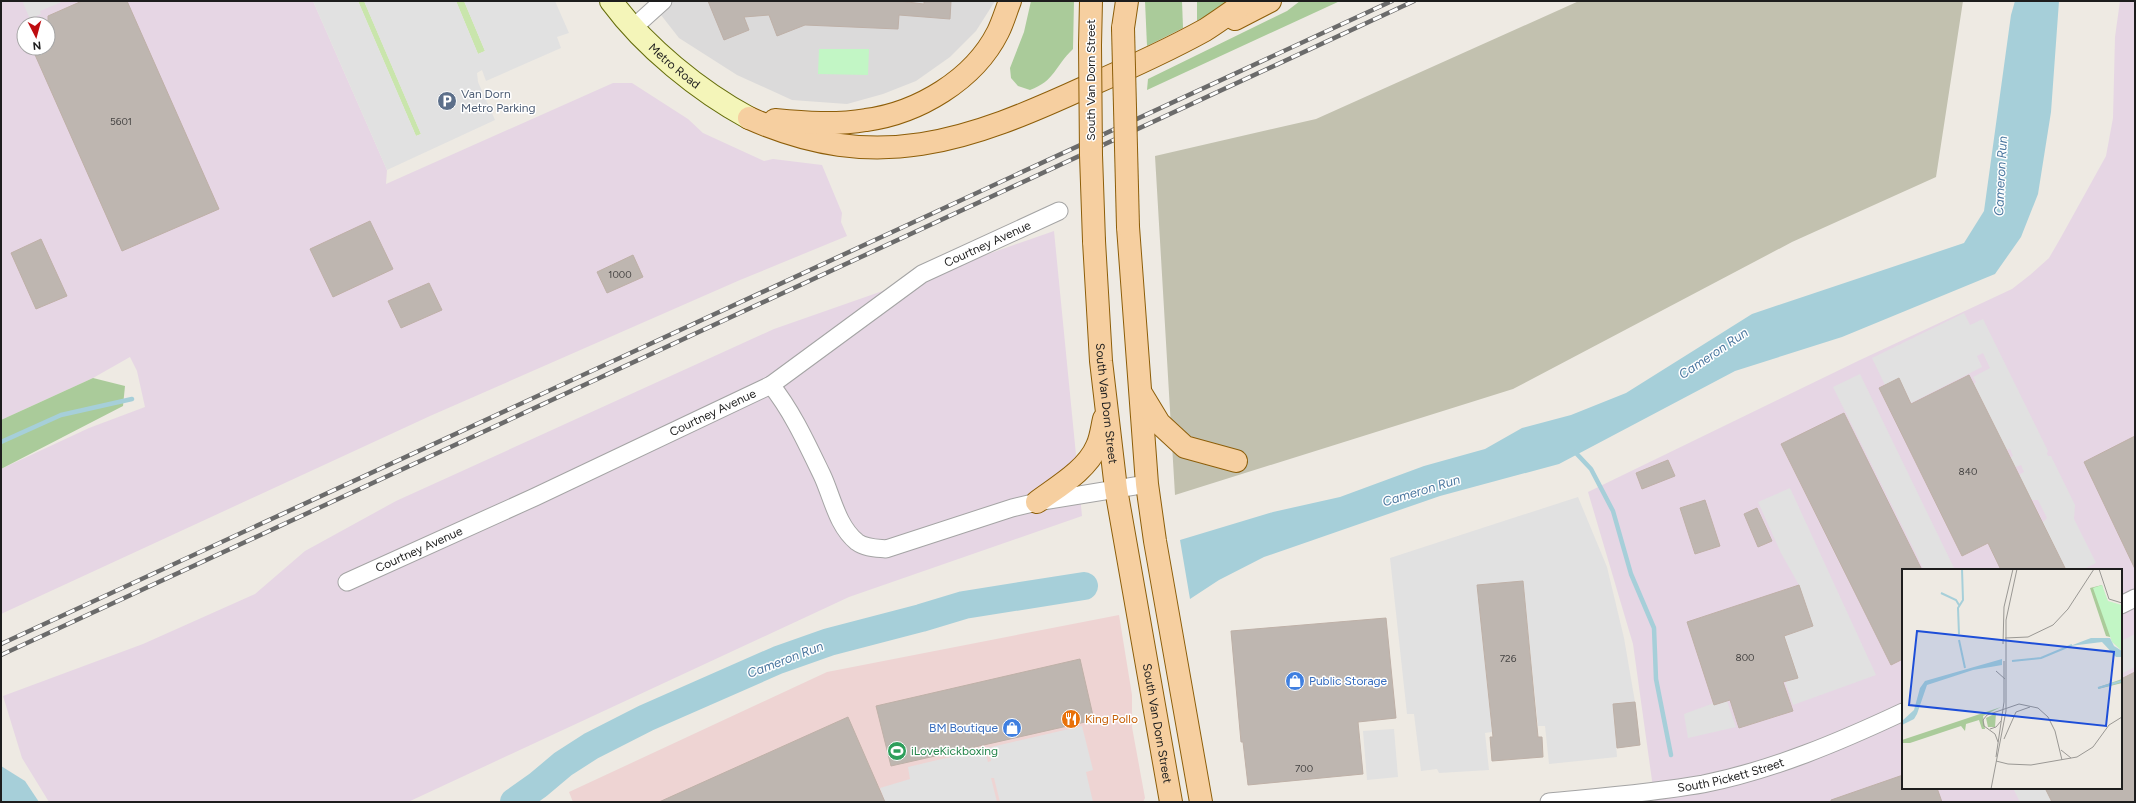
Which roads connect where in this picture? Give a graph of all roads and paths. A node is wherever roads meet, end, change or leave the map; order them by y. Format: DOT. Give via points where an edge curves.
graph roads {
  1 [pos="611,1"];
  2 [pos="663,1"];
  3 [pos="1010,1"];
  4 [pos="1091,1"];
  5 [pos="1123,1"];
  6 [pos="1127,1"];
  7 [pos="1247,1"];
  8 [pos="1270,1"];
  9 [pos="633,28"];
  10 [pos="1123,28"];
  11 [pos="1205,29"];
  12 [pos="749,118"];
  13 [pos="1059,211"];
  14 [pos="771,385"];
  15 [pos="1140,392"];
  16 [pos="1107,402"];
  17 [pos="1236,461"];
  18 [pos="1147,484"];
  19 [pos="1116,489"];
  20 [pos="1037,502"];
  21 [pos="347,582"];
  22 [pos="2135,598"];
  23 [pos="2122,604"];
  24 [pos="1902,712"];
  25 [pos="1171,802"];
  26 [pos="1201,802"];
  27 [pos="1549,802"];
  1 -- 9 [label="street, Metro Road"];
  2 -- 9 [label="street"];
  3 -- 12 [label="main road" via="998,32 986,52 970,70 937,95 918,104 894,114 838,123"];
  4 -- 16 [label="main road, South Van Dorn Street, bridge" via="1094,241 1097,313"];
  5 -- 10 [label="main road"];
  6 -- 10 [label="main road"];
  7 -- 11 [label="main road"];
  8 -- 11 [label="main road" via="1243,16"];
  9 -- 12 [label="street, Metro Road" via="667,60 710,94"];
  10 -- 15 [label="main road, bridge" via="1128,227"];
  11 -- 12 [label="main road" via="1148,59 1028,114 956,138 893,147 835,145 795,136"];
  13 -- 14 [label="street, Courtney Avenue" via="922,274"];
  14 -- 20 [label="street" via="785,404 802,436 842,524 857,542 873,548 886,549"];
  14 -- 21 [label="street, Courtney Avenue" via="542,494"];
  15 -- 17 [label="main road" via="1160,423 1185,447"];
  15 -- 18 [label="main road"];
  16 -- 19 [label="main road, South Van Dorn Street"];
  16 -- 20 [label="main road" via="1098,445 1092,455 1073,475"];
  18 -- 19 [label="street"];
  18 -- 26 [label="main road"];
  19 -- 20 [label="street"];
  19 -- 25 [label="main road, South Van Dorn Street"];
  22 -- 23 [label="street"];
  24 -- 27 [label="street, South Pickett Street" via="1810,753 1731,778 1677,788"];
}
